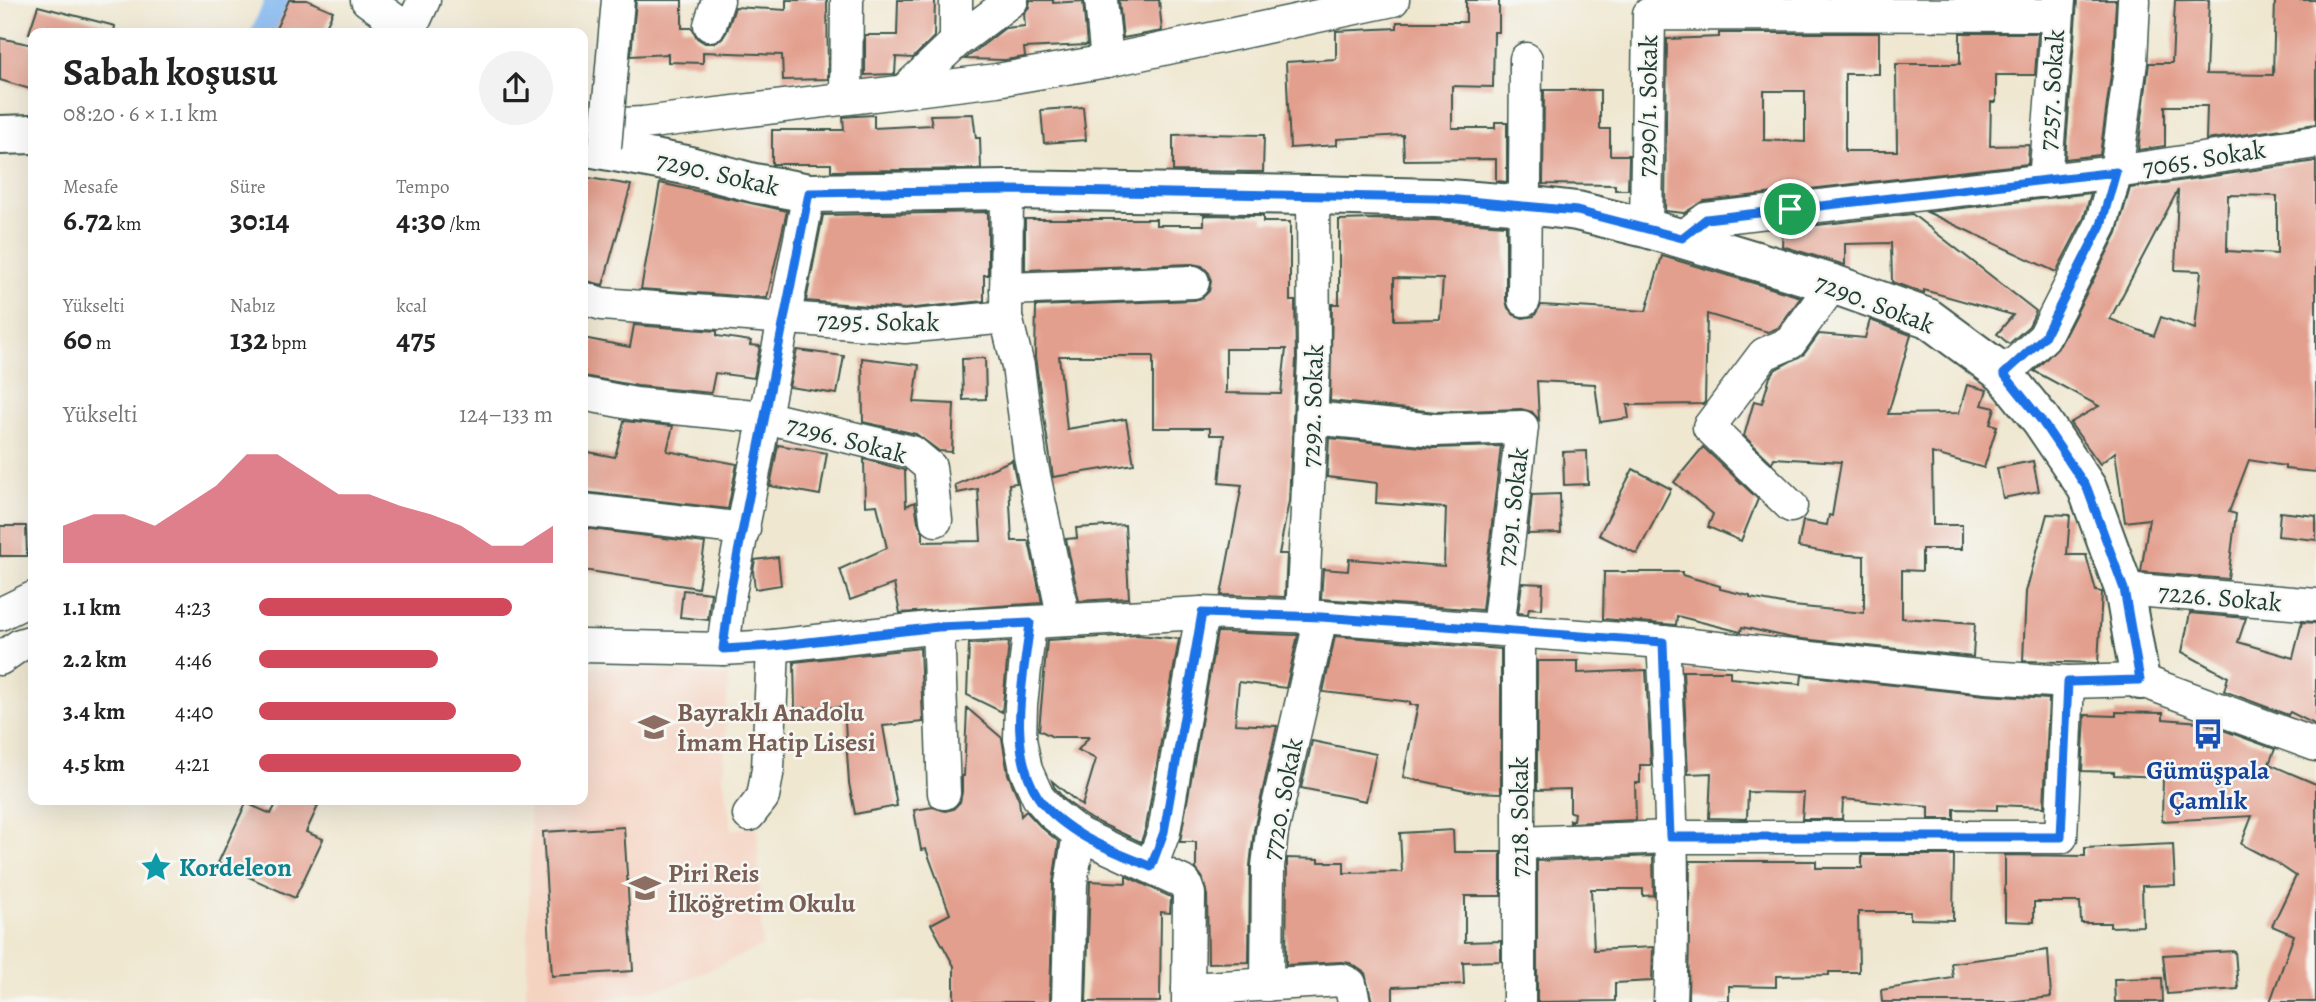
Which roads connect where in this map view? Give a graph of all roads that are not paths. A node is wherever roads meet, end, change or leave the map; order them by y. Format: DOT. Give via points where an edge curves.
graph roads {
  1 [pos="367,0"];
  2 [pos="424,0"];
  3 [pos="618,0"];
  4 [pos="848,0"];
  5 [pos="956,0"];
  6 [pos="1012,0"];
  7 [pos="1101,0"];
  8 [pos="1393,0"];
  9 [pos="2134,0"];
  10 [pos="2057,8"];
  11 [pos="404,28"];
  12 [pos="411,28"];
  13 [pos="956,42"];
  14 [pos="1526,59"];
  15 [pos="1107,61"];
  16 [pos="904,91"];
  17 [pos="846,97"];
  18 [pos="28,134"];
  19 [pos="0,135"];
  20 [pos="594,142"];
  21 [pos="2316,142"];
  22 [pos="2116,172"];
  23 [pos="2045,181"];
  24 [pos="1007,190"];
  25 [pos="809,193"];
  26 [pos="1313,195"];
  27 [pos="1526,205"];
  28 [pos="1664,233"];
  29 [pos="1193,282"];
  30 [pos="1833,284"];
  31 [pos="588,300"];
  32 [pos="1524,300"];
  33 [pos="1006,303"];
  34 [pos="786,319"];
  35 [pos="2004,374"];
  36 [pos="588,395"];
  37 [pos="764,417"];
  38 [pos="1312,418"];
  39 [pos="1791,506"];
  40 [pos="588,511"];
  41 [pos="936,520"];
  42 [pos="744,529"];
  43 [pos="2124,589"];
  44 [pos="28,600"];
  45 [pos="2316,605"];
  46 [pos="1202,613"];
  47 [pos="0,614"];
  48 [pos="1312,617"];
  49 [pos="1064,620"];
  50 [pos="1030,623"];
  51 [pos="938,627"];
  52 [pos="1508,631"];
  53 [pos="1663,642"];
  54 [pos="28,643"];
  55 [pos="588,646"];
  56 [pos="773,646"];
  57 [pos="723,649"];
  58 [pos="0,659"];
  59 [pos="2140,680"];
  60 [pos="2068,682"];
  61 [pos="2316,745"];
  62 [pos="944,793"];
  63 [pos="749,815"];
  64 [pos="1079,834"];
  65 [pos="1670,837"];
  66 [pos="1520,843"];
  67 [pos="1151,867"];
  68 [pos="1278,990"];
  69 [pos="1188,996"];
  70 [pos="1068,1002"];
  71 [pos="1354,1002"];
  72 [pos="1519,1002"];
  73 [pos="1670,1002"];
  1 -- 11 [label="street"];
  2 -- 12 [label="street"];
  3 -- 20 [label="street, bridge" via="609,101"];
  4 -- 17 [label="street"];
  5 -- 13 [label="street"];
  6 -- 13 [label="street"];
  7 -- 15 [label="street"];
  8 -- 15 [label="street"];
  9 -- 22 [label="street"];
  10 -- 23 [label="street, 7257. Sokak"];
  10 -- 28 [label="street, 7290/1. Sokak" via="1648,14"];
  13 -- 16 [label="street"];
  14 -- 27 [label="street"];
  15 -- 16 [label="street"];
  16 -- 17 [label="street"];
  17 -- 20 [label="street" via="643,123"];
  18 -- 19 [label="street"];
  20 -- 25 [label="street, 7290. Sokak"];
  21 -- 22 [label="street, 7065. Sokak"];
  22 -- 23 [label="street, 7065. Sokak"];
  22 -- 35 [label="street" via="2101,225 2044,337"];
  23 -- 28 [label="street, 7065. Sokak" via="1706,219"];
  24 -- 25 [label="street, 7290. Sokak"];
  24 -- 26 [label="street, 7290. Sokak"];
  24 -- 33 [label="street"];
  25 -- 34 [label="street"];
  26 -- 27 [label="street, 7290. Sokak"];
  26 -- 38 [label="street, 7292. Sokak"];
  27 -- 28 [label="street, 7290. Sokak" via="1577,211"];
  27 -- 32 [label="street"];
  28 -- 30 [label="street, 7290. Sokak"];
  29 -- 33 [label="street, 7295. Sokak"];
  30 -- 35 [label="street, 7290. Sokak" via="1928,318"];
  30 -- 39 [label="street" via="1790,343 1764,354 1709,427"];
  31 -- 34 [label="street, 7295. Sokak"];
  33 -- 34 [label="street, 7295. Sokak" via="905,327"];
  33 -- 49 [label="street" via="1030,456"];
  34 -- 37 [label="street"];
  35 -- 43 [label="street, 7290. Sokak" via="2087,488"];
  36 -- 37 [label="street, 7296. Sokak"];
  37 -- 41 [label="street, 7296. Sokak" via="912,452 930,467"];
  37 -- 42 [label="street"];
  38 -- 48 [label="street, 7292. Sokak"];
  38 -- 52 [label="street, 7291. Sokak" via="1435,430 1522,427"];
  40 -- 42 [label="street"];
  42 -- 57 [label="street"];
  43 -- 45 [label="street, 7226. Sokak"];
  43 -- 59 [label="street, 7290. Sokak"];
  44 -- 47 [label="street"];
  46 -- 48 [label="street"];
  46 -- 49 [label="street"];
  46 -- 67 [label="street" via="1164,832"];
  48 -- 52 [label="street"];
  48 -- 68 [label="street, 7720. Sokak" via="1268,866"];
  49 -- 50 [label="street"];
  50 -- 51 [label="street"];
  50 -- 64 [label="street" via="1020,739 1026,770 1038,797"];
  51 -- 56 [label="street"];
  51 -- 62 [label="street"];
  52 -- 53 [label="street"];
  52 -- 66 [label="street, 7218. Sokak"];
  53 -- 60 [label="street"];
  53 -- 65 [label="street"];
  54 -- 58 [label="street"];
  55 -- 57 [label="street"];
  56 -- 57 [label="street"];
  56 -- 63 [label="street" via="768,769 763,797"];
  59 -- 60 [label="street"];
  59 -- 61 [label="street"];
  60 -- 65 [label="street" via="2061,837"];
  64 -- 67 [label="street"];
  64 -- 70 [label="street" via="1071,883"];
  65 -- 66 [label="street"];
  65 -- 73 [label="street"];
  66 -- 72 [label="street, 7218. Sokak"];
  67 -- 69 [label="street" via="1185,883 1189,894"];
  68 -- 69 [label="street"];
  68 -- 71 [label="street" via="1342,980 1350,984"];
}
